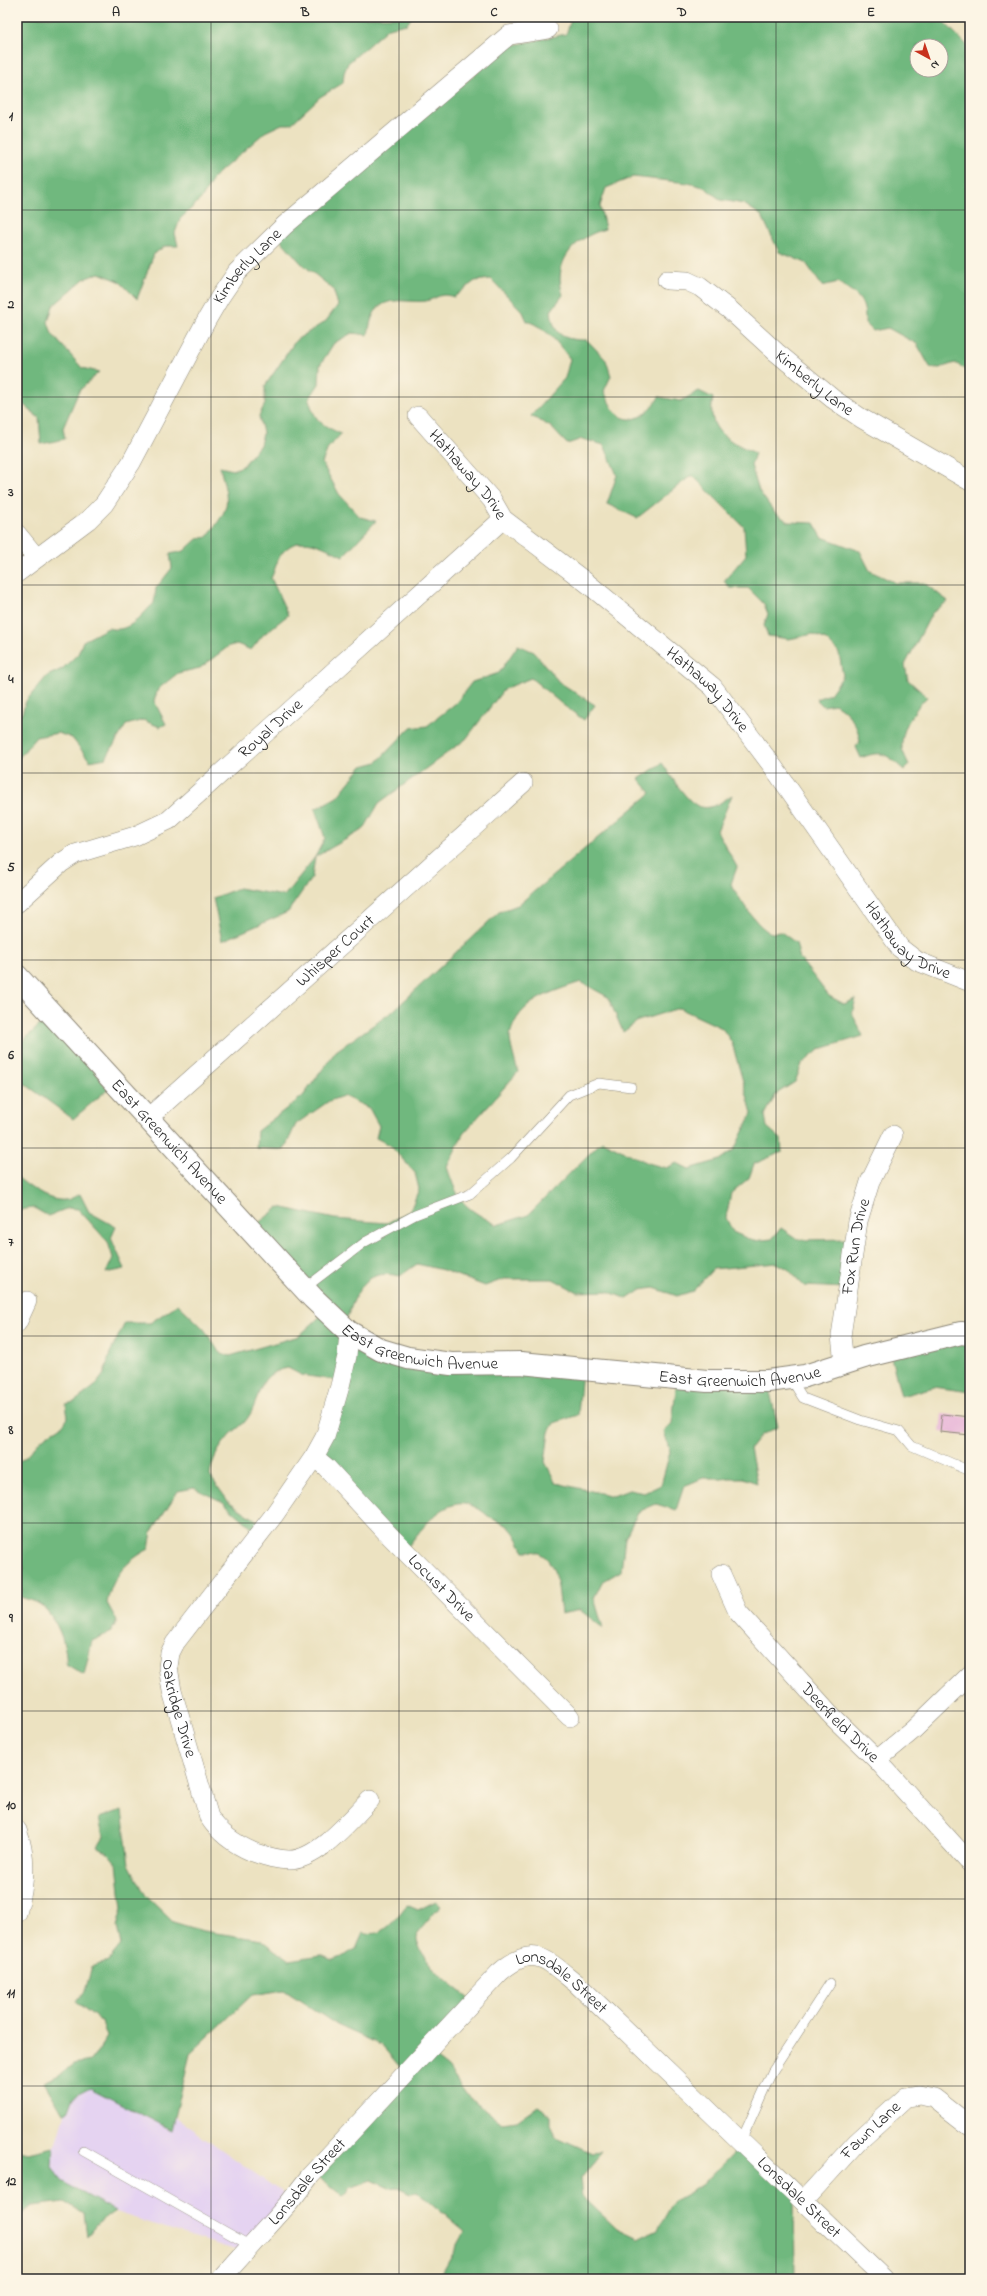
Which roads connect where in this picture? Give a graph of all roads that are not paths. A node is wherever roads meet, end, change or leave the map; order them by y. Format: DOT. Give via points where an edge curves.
graph roads {
  1 [pos="548,29"];
  2 [pos="667,280"];
  3 [pos="418,416"];
  4 [pos="970,481"];
  5 [pos="503,519"];
  6 [pos="17,534"];
  7 [pos="36,557"];
  8 [pos="17,573"];
  9 [pos="523,783"];
  10 [pos="17,903"];
  11 [pos="17,976"];
  12 [pos="970,982"];
  13 [pos="631,1087"];
  14 [pos="148,1118"];
  15 [pos="893,1135"];
  16 [pos="305,1288"];
  17 [pos="27,1302"];
  18 [pos="17,1323"];
  19 [pos="349,1332"];
  20 [pos="970,1334"];
  21 [pos="844,1363"];
  22 [pos="790,1378"];
  23 [pos="314,1457"];
  24 [pos="970,1471"];
  25 [pos="721,1574"];
  26 [pos="970,1675"];
  27 [pos="570,1717"];
  28 [pos="877,1760"];
  29 [pos="370,1800"];
  30 [pos="17,1830"];
  31 [pos="970,1863"];
  32 [pos="17,1914"];
  33 [pos="830,1983"];
  34 [pos="970,2126"];
  35 [pos="741,2141"];
  36 [pos="83,2151"];
  37 [pos="803,2201"];
  38 [pos="249,2245"];
  39 [pos="221,2279"];
  40 [pos="884,2279"];
  1 -- 7 [label="street, Kimberly Lane" via="509,35 285,225 237,272 206,321 115,489 88,520"];
  2 -- 4 [label="street, Kimberly Lane" via="687,282 700,287 833,399"];
  3 -- 5 [label="street, Hathaway Drive" via="492,500"];
  5 -- 10 [label="street, Royal Drive" via="168,820 135,836 75,854 61,863"];
  5 -- 12 [label="street, Hathaway Drive" via="587,583 712,687 774,768 900,948 917,961"];
  6 -- 7 [label="street"];
  7 -- 8 [label="street, Kimberly Lane"];
  9 -- 14 [label="street, Whisper Court"];
  11 -- 14 [label="street, East Greenwich Avenue"];
  13 -- 16 [label="lane" via="600,1083 569,1095 511,1158 470,1194 415,1214 365,1242"];
  14 -- 16 [label="street, East Greenwich Avenue"];
  15 -- 21 [label="street, Fox Run Drive" via="870,1182 858,1221 840,1336"];
  16 -- 19 [label="street, East Greenwich Avenue"];
  17 -- 18 [label="street"];
  19 -- 22 [label="street, East Greenwich Avenue" via="380,1350 408,1358 451,1364 521,1363 706,1381 768,1381"];
  19 -- 23 [label="street, Oakridge Drive" via="340,1386 325,1437"];
  20 -- 21 [label="street, East Greenwich Avenue" via="961,1333"];
  21 -- 22 [label="street, East Greenwich Avenue" via="805,1376"];
  22 -- 24 [label="lane" via="803,1398 860,1420 899,1430 912,1446"];
  23 -- 27 [label="street, Locust Drive"];
  23 -- 29 [label="street, Oakridge Drive" via="274,1515 175,1643 170,1653 168,1668 172,1691 209,1817 216,1828 241,1847 270,1858 290,1860 304,1857 319,1848"];
  25 -- 28 [label="street, Deerfield Drive" via="738,1612 831,1715"];
  26 -- 28 [label="street" via="913,1730"];
  28 -- 31 [label="street, Deerfield Drive"];
  30 -- 32 [label="street" via="23,1846 24,1875"];
  33 -- 35 [label="lane" via="772,2072"];
  34 -- 37 [label="street, Fawn Lane" via="934,2098 919,2095 906,2097 857,2142"];
  35 -- 37 [label="street, Lonsdale Street"];
  35 -- 38 [label="street, Lonsdale Street" via="672,2078 577,1984 544,1958 533,1955 511,1962 499,1973"];
  36 -- 38 [label="lane"];
  37 -- 40 [label="street, Lonsdale Street"];
  38 -- 39 [label="street, Lonsdale Street"];
}
